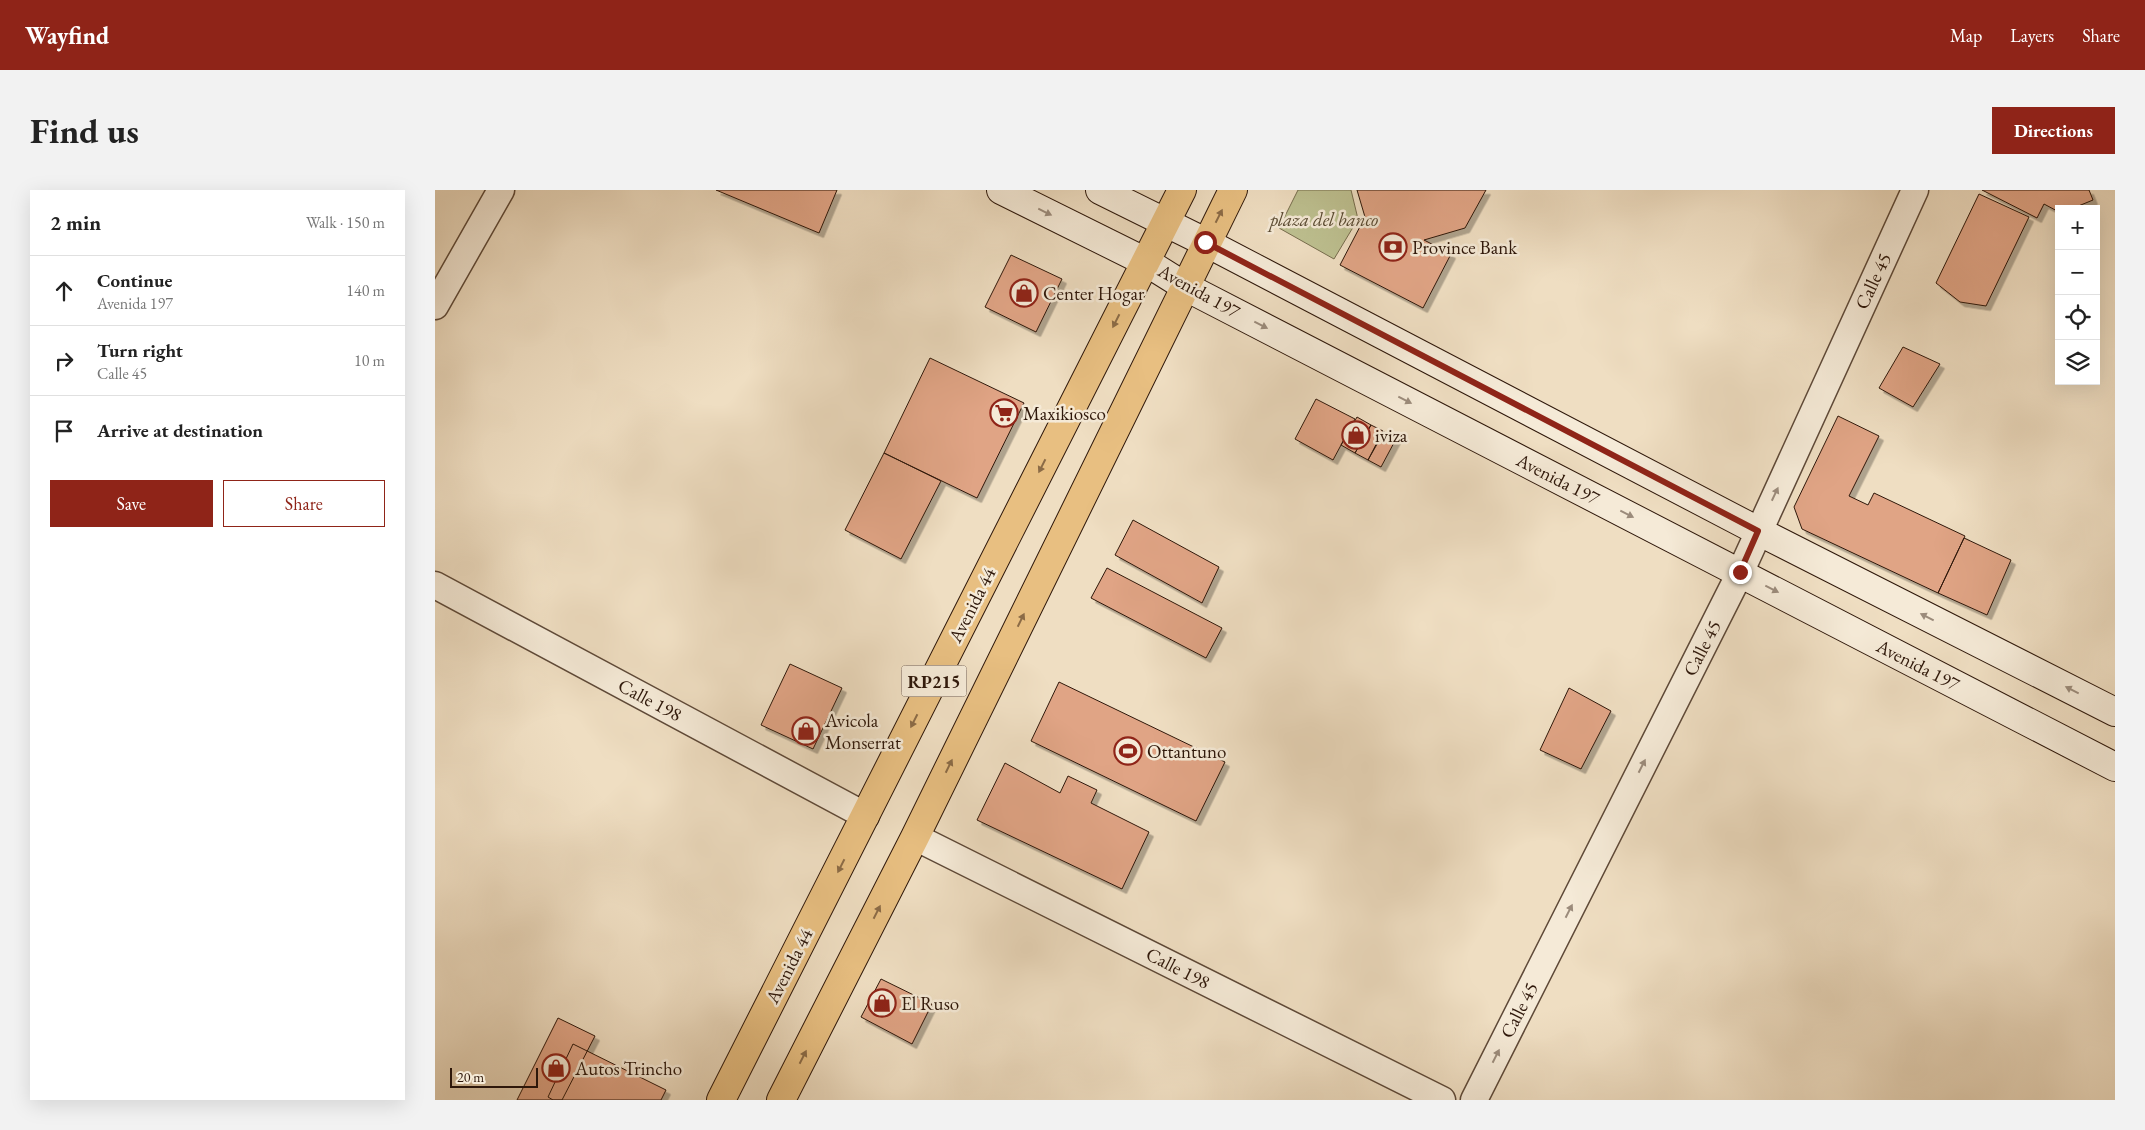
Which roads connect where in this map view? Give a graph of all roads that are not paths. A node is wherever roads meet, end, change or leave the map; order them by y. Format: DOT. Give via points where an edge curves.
graph roads {
  1 [pos="501,190"];
  2 [pos="1001,190"];
  3 [pos="1100,190"];
  4 [pos="1182,190"];
  5 [pos="1233,190"];
  6 [pos="1915,190"];
  7 [pos="1165,223"];
  8 [pos="1205,242"];
  9 [pos="1146,262"];
  10 [pos="1186,286"];
  11 [pos="435,306"];
  12 [pos="1758,531"];
  13 [pos="1740,572"];
  14 [pos="435,585"];
  15 [pos="2115,712"];
  16 [pos="2115,767"];
  17 [pos="866,816"];
  18 [pos="915,837"];
  19 [pos="721,1100"];
  20 [pos="781,1100"];
  21 [pos="1442,1100"];
  22 [pos="1474,1100"];
  1 -- 11 [label="street"];
  2 -- 9 [label="street, Avenida 197, one-way"];
  3 -- 7 [label="street"];
  4 -- 7 [label="highway, Avenida 44 / RP215"];
  8 -- 5 [label="highway, RP215, one-way"];
  12 -- 6 [label="street, Calle 45, one-way"];
  7 -- 8 [label="street"];
  7 -- 9 [label="highway, Avenida 44 / RP215"];
  8 -- 10 [label="highway, RP215"];
  8 -- 12 [label="street"];
  9 -- 10 [label="street, Avenida 197"];
  9 -- 17 [label="highway, Avenida 44 / RP215, one-way"];
  10 -- 13 [label="street, Avenida 197, one-way"];
  18 -- 10 [label="highway, RP215, one-way"];
  12 -- 13 [label="street, Calle 45"];
  15 -- 12 [label="street, one-way"];
  13 -- 16 [label="street, Avenida 197, one-way"];
  22 -- 13 [label="street, Calle 45, one-way"];
  14 -- 17 [label="street, Calle 198"];
  17 -- 19 [label="highway, Avenida 44 / RP215, one-way"];
  20 -- 18 [label="highway, RP215, one-way"];
  18 -- 21 [label="street, Calle 198"];
}
